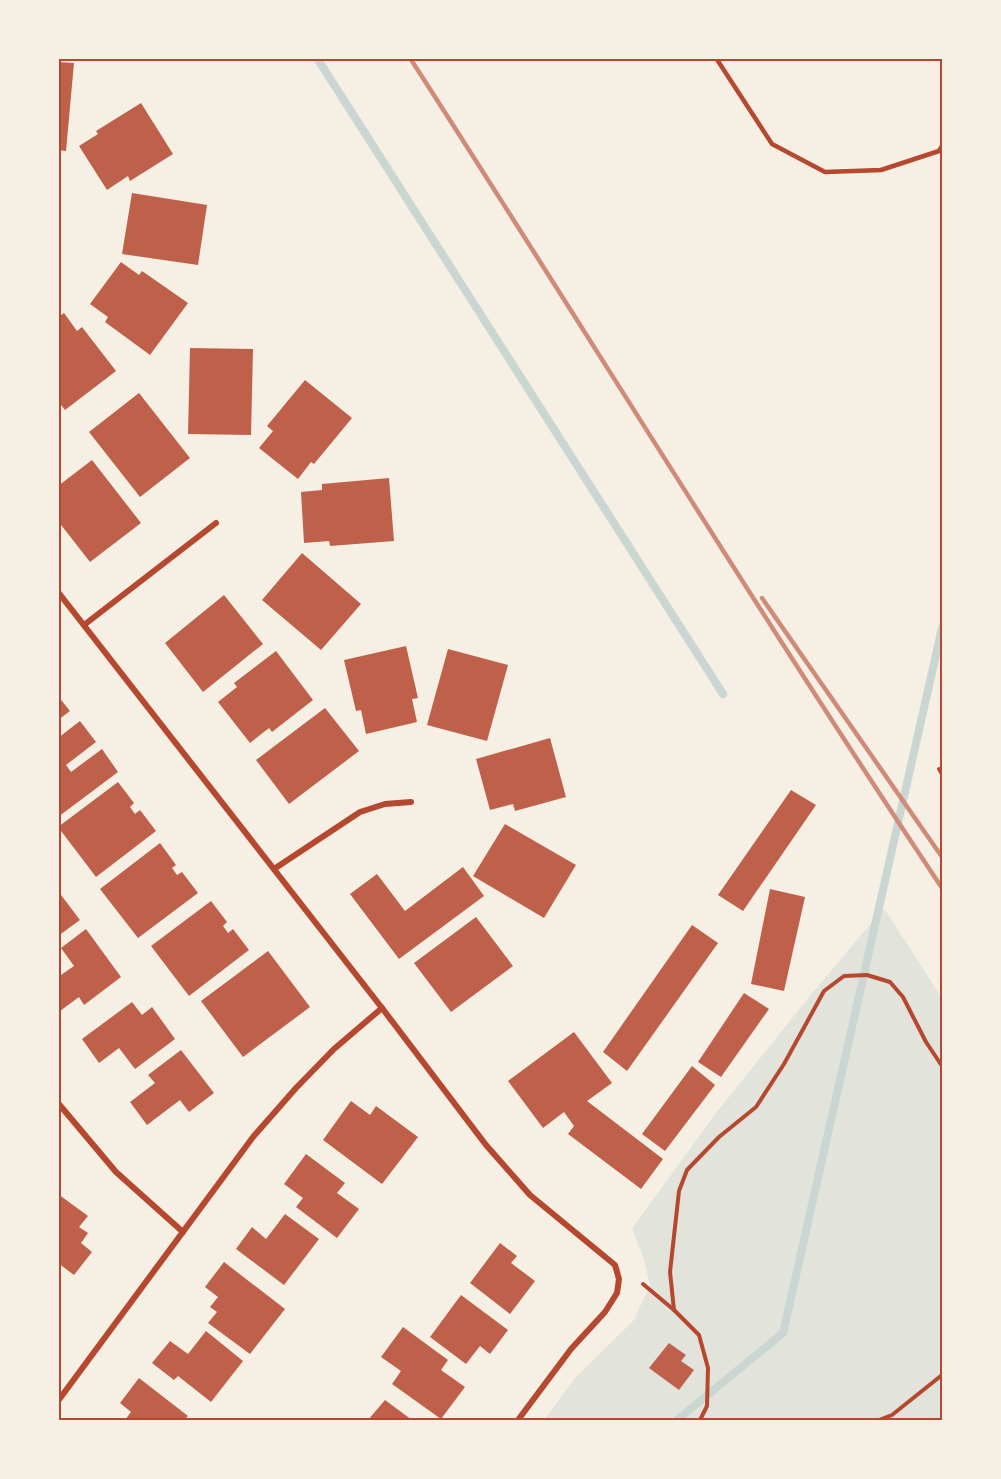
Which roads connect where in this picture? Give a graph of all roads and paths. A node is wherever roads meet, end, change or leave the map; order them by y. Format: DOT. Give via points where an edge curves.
graph roads {
  1 [pos="716,58"];
  2 [pos="942,146"];
  3 [pos="216,523"];
  4 [pos="58,592"];
  5 [pos="84,625"];
  6 [pos="939,769"];
  7 [pos="942,774"];
  8 [pos="411,802"];
  9 [pos="274,869"];
  10 [pos="382,1008"];
  11 [pos="942,1066"];
  12 [pos="58,1103"];
  13 [pos="183,1232"];
  14 [pos="643,1284"];
  15 [pos="674,1310"];
  16 [pos="942,1375"];
  17 [pos="58,1401"];
  18 [pos="518,1420"];
  19 [pos="700,1420"];
  20 [pos="879,1420"];
  1 -- 2 [label="lane" via="772,144 825,172 881,170 939,151"];
  3 -- 5 [label="street"];
  4 -- 5 [label="street"];
  5 -- 9 [label="street"];
  6 -- 7 [label="path"];
  8 -- 9 [label="street" via="385,804 360,812"];
  9 -- 10 [label="street"];
  10 -- 13 [label="street" via="296,1088 253,1137"];
  10 -- 18 [label="street" via="486,1145 530,1195 615,1265 617,1293"];
  11 -- 15 [label="path" via="903,997 890,982 867,975 844,976 824,991 756,1107 687,1170 679,1191 670,1272"];
  12 -- 13 [label="street" via="116,1172"];
  13 -- 17 [label="street"];
  14 -- 15 [label="path"];
  15 -- 19 [label="path" via="699,1335 708,1368 707,1406"];
  16 -- 20 [label="path" via="892,1416"];
}
